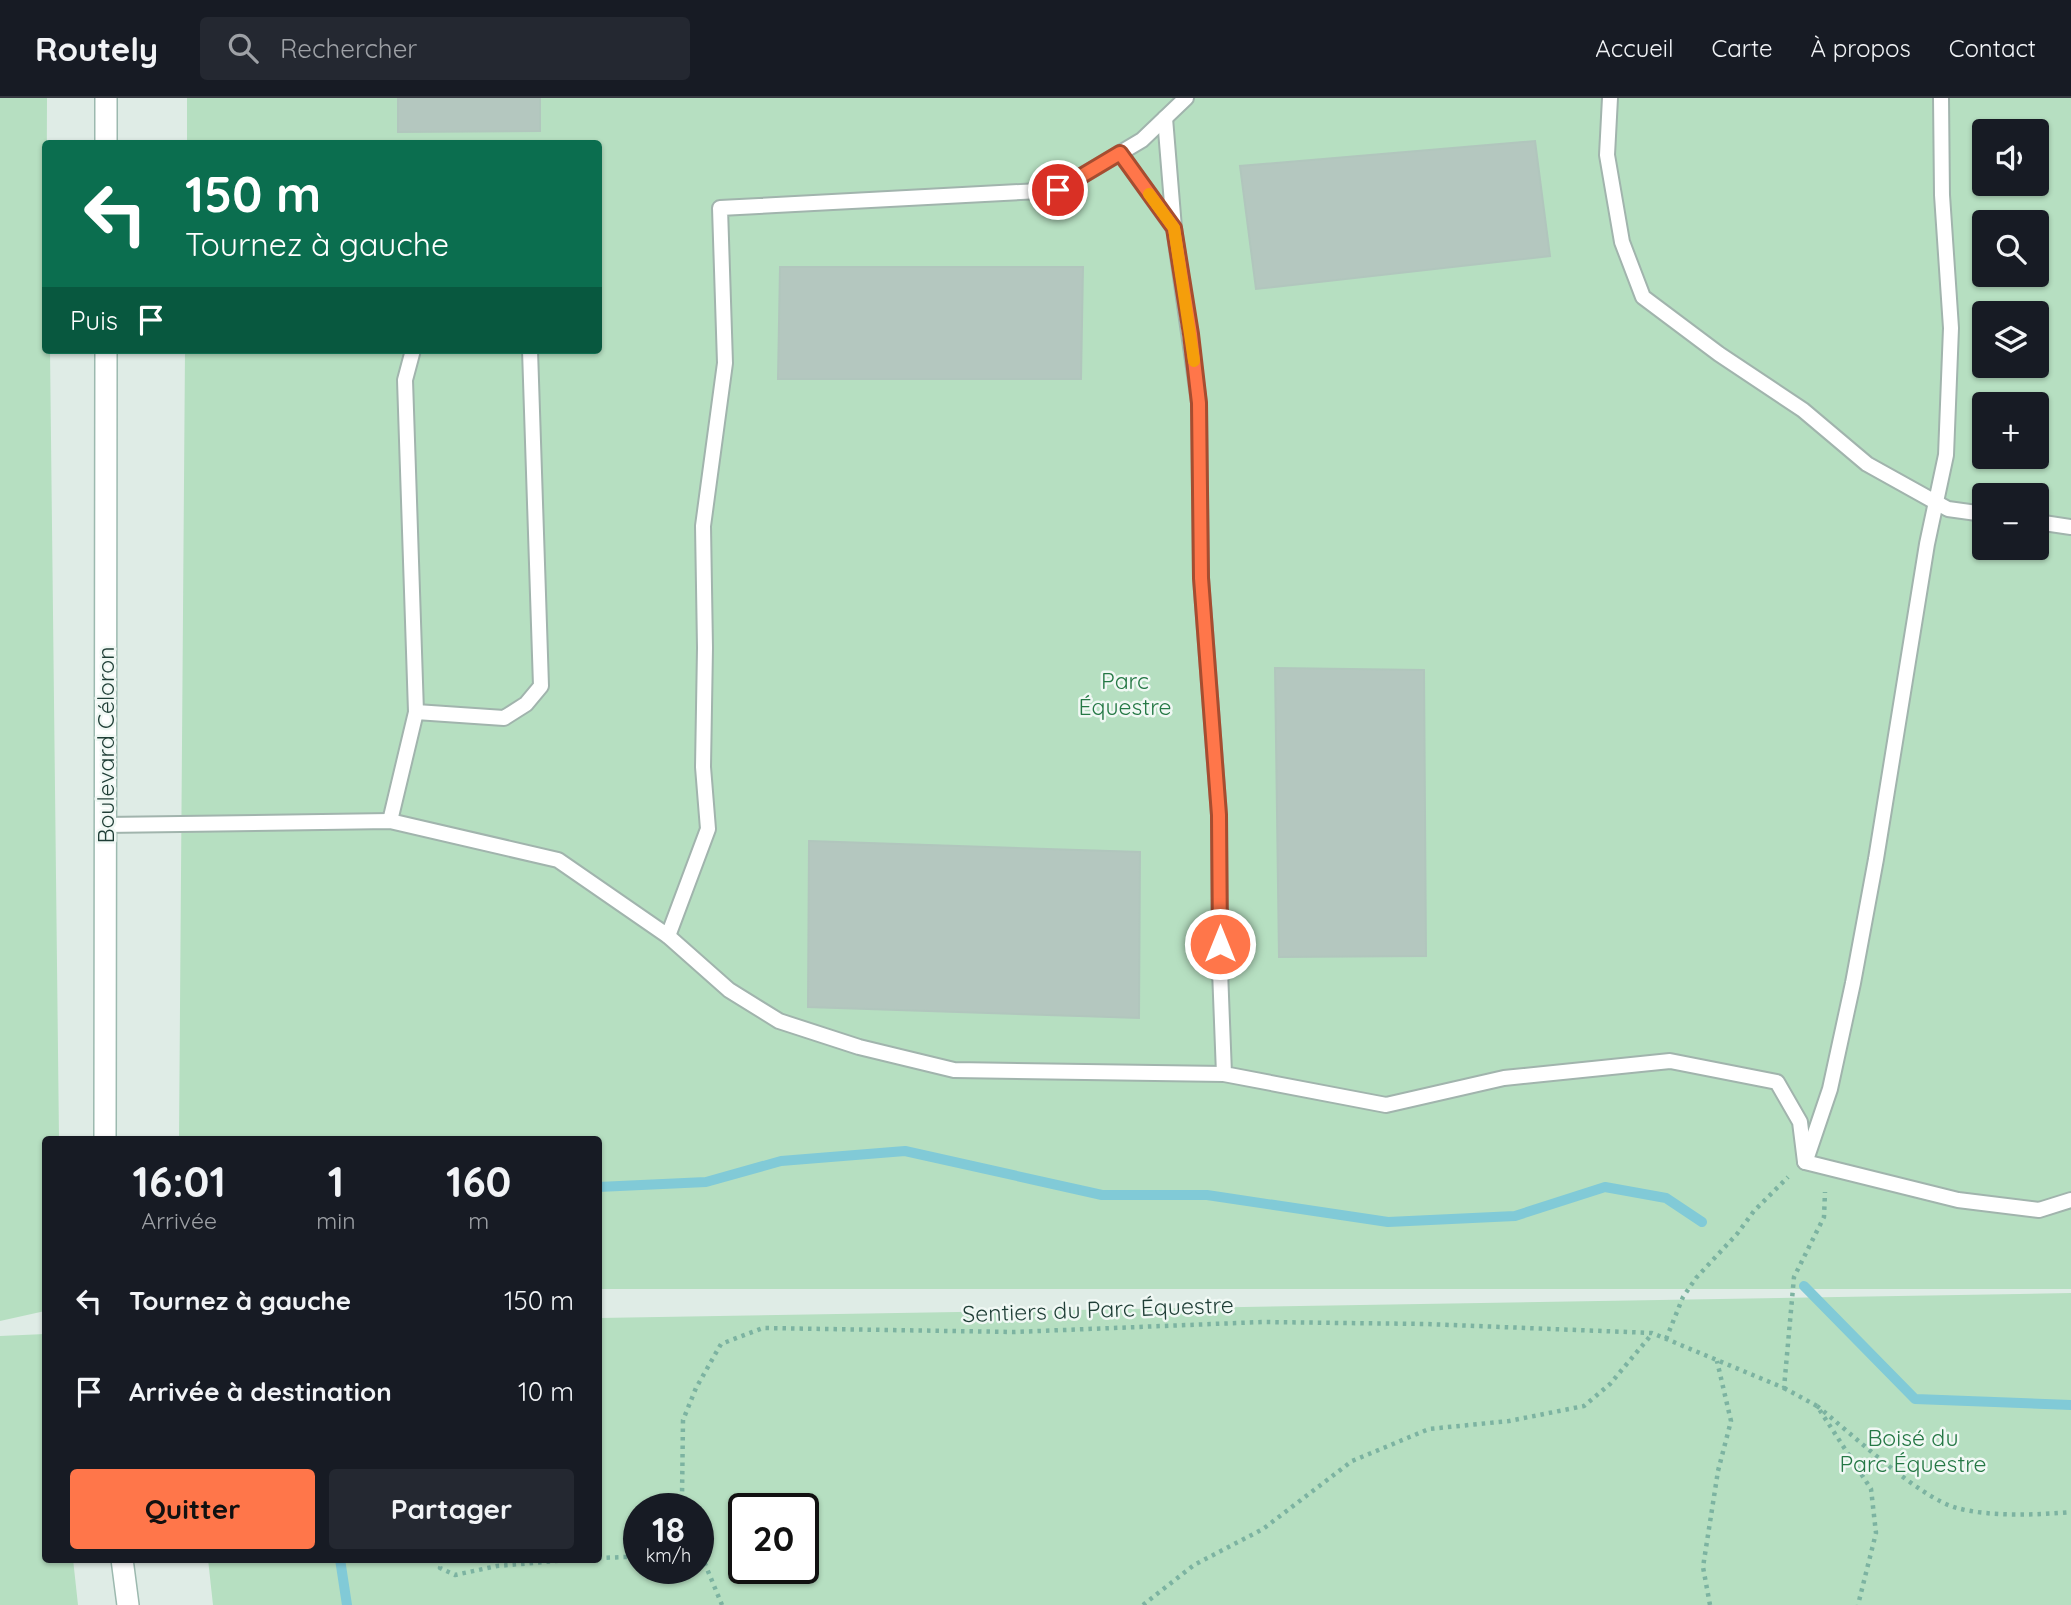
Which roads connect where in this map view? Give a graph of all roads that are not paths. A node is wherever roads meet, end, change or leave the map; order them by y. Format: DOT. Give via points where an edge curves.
graph roads {
  1 [pos="107,98"];
  2 [pos="1186,98"];
  3 [pos="1610,98"];
  4 [pos="1941,98"];
  5 [pos="1165,118"];
  6 [pos="107,140"];
  7 [pos="1120,153"];
  8 [pos="1174,228"];
  9 [pos="106,354"];
  10 [pos="412,354"];
  11 [pos="530,354"];
  12 [pos="1936,502"];
  13 [pos="1972,512"];
  14 [pos="2049,524"];
  15 [pos="2071,527"];
  16 [pos="416,712"];
  17 [pos="390,821"];
  18 [pos="105,825"];
  19 [pos="668,936"];
  20 [pos="1224,1074"];
  21 [pos="105,1136"];
  22 [pos="1805,1162"];
  23 [pos="2071,1200"];
  24 [pos="123,1563"];
  25 [pos="128,1605"];
  1 -- 6 [label="street"];
  2 -- 5 [label="lane"];
  3 -- 12 [label="lane" via="1606,155 1622,242 1643,297 1803,411 1867,464"];
  4 -- 12 [label="lane" via="1951,328 1946,455"];
  5 -- 7 [label="lane"];
  5 -- 8 [label="lane"];
  7 -- 8 [label="lane"];
  7 -- 19 [label="lane" via="1058,190 720,208 725,363 703,526 703,767 708,830"];
  8 -- 20 [label="lane" via="1199,403 1201,578 1219,815"];
  9 -- 18 [label="street, Boulevard Céloron"];
  10 -- 16 [label="lane" via="405,380"];
  11 -- 16 [label="lane" via="541,686 526,704 504,718"];
  12 -- 13 [label="lane"];
  12 -- 22 [label="lane" via="1853,983 1830,1089"];
  14 -- 15 [label="lane"];
  16 -- 17 [label="lane"];
  17 -- 18 [label="lane"];
  17 -- 19 [label="lane" via="558,860"];
  18 -- 21 [label="street, Boulevard Céloron"];
  19 -- 20 [label="lane" via="729,990 779,1021 859,1047 954,1070"];
  20 -- 22 [label="lane" via="1386,1105 1504,1078 1670,1061 1777,1082 1800,1122"];
  22 -- 23 [label="lane" via="1958,1200 2039,1210"];
  24 -- 25 [label="street"];
}
